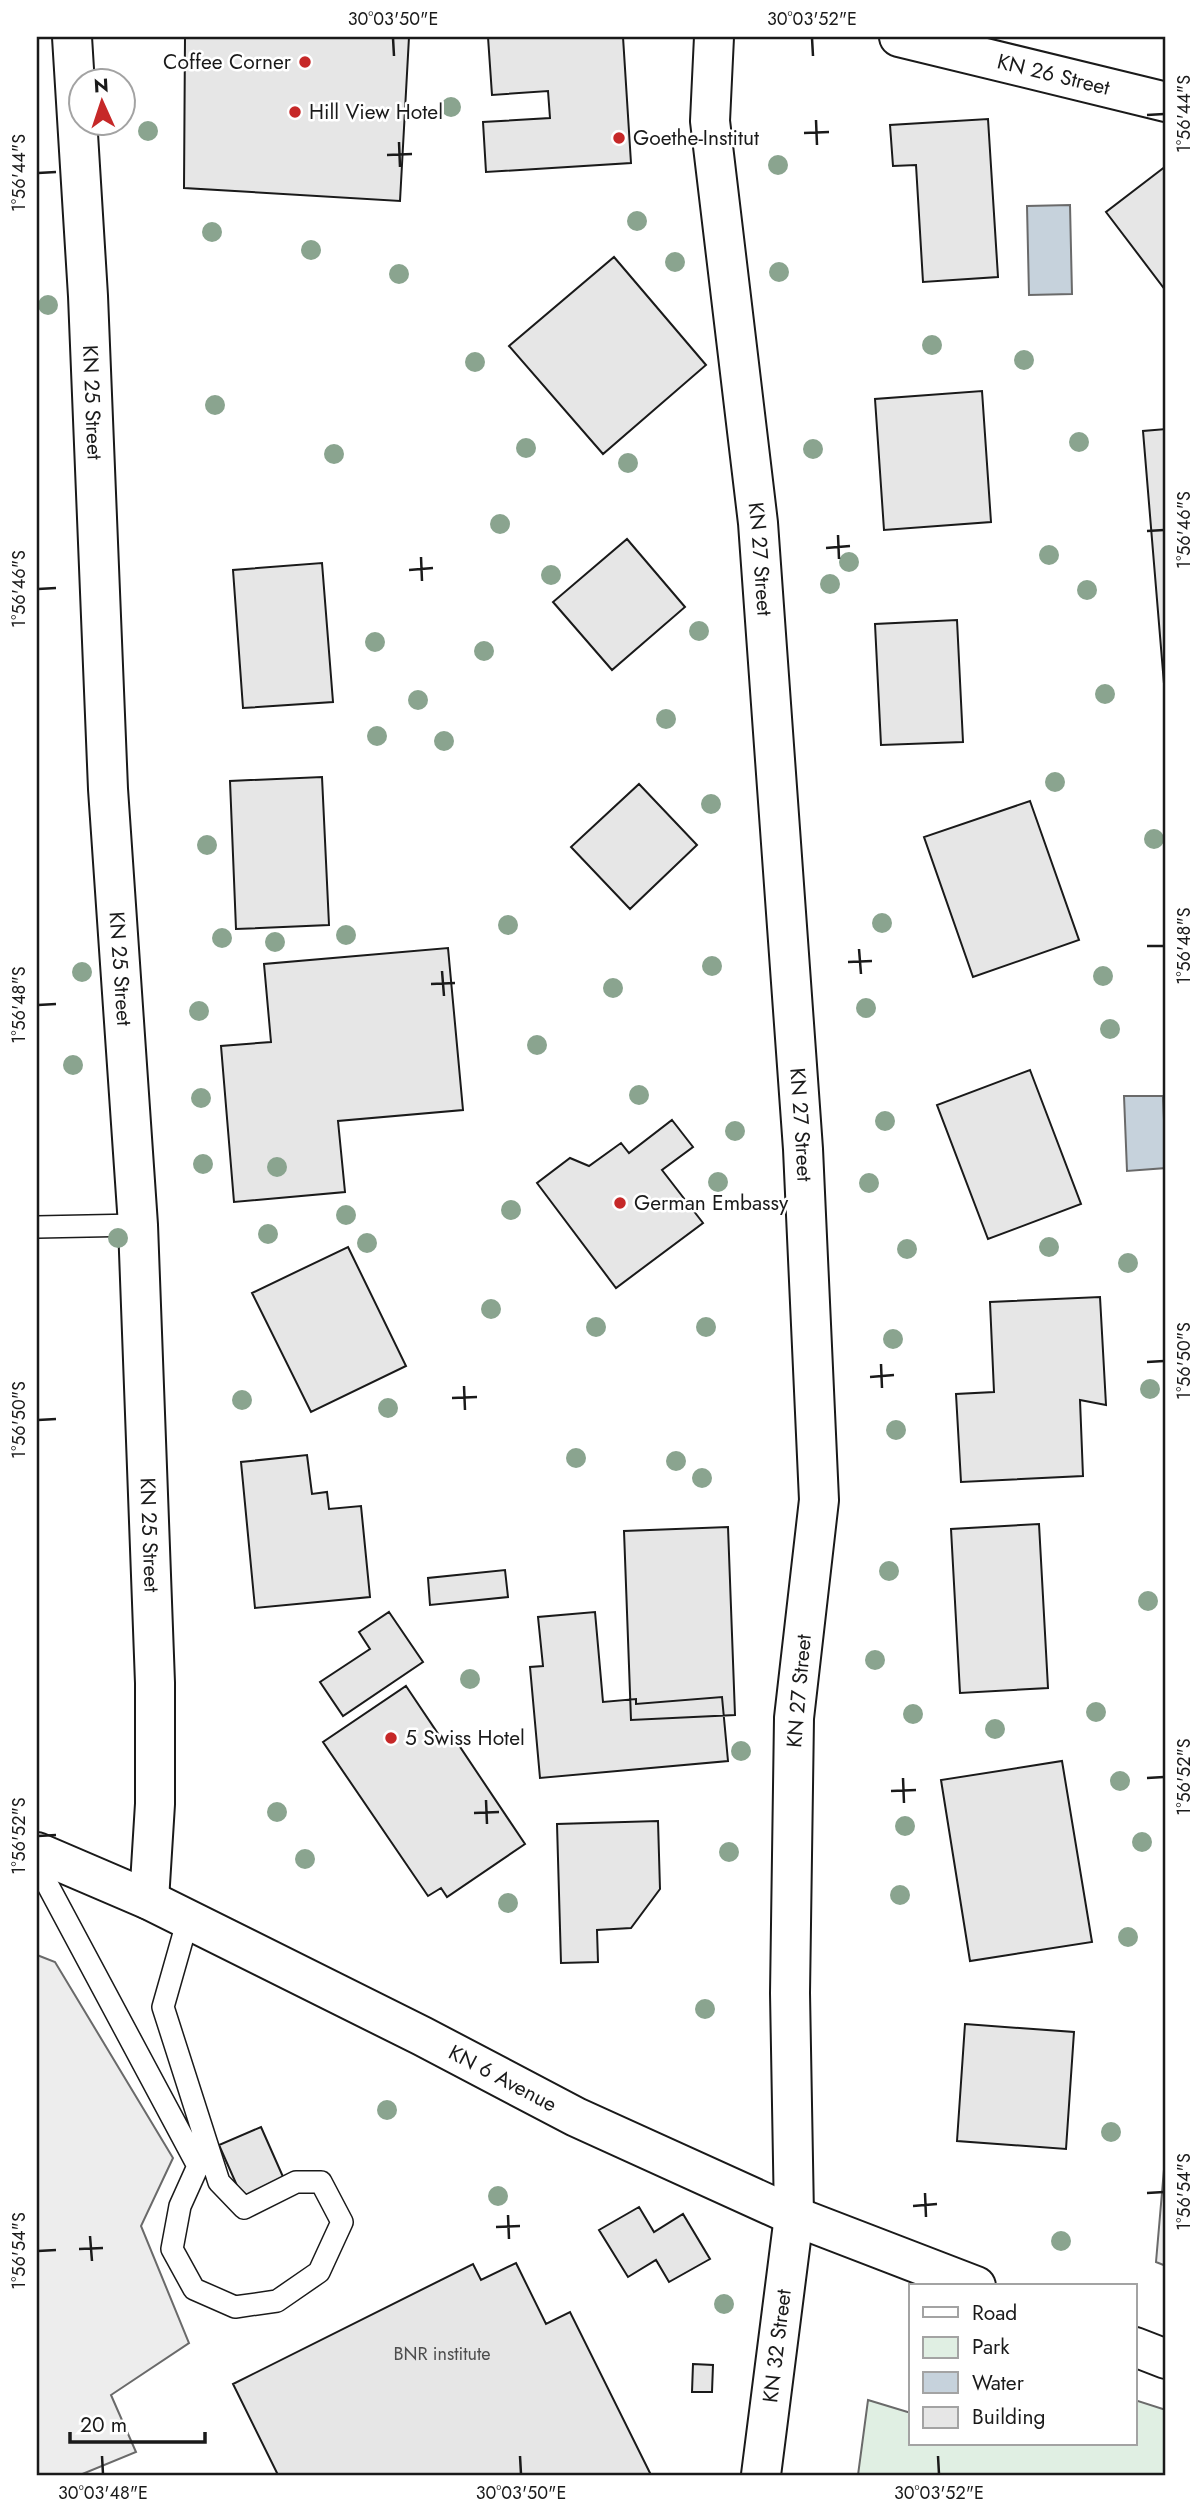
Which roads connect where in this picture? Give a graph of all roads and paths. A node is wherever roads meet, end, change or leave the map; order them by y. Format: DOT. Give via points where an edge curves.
graph roads {
  1 [pos="72,37"];
  2 [pos="714,37"];
  3 [pos="899,37"];
  4 [pos="1166,102"];
  5 [pos="138,1225"];
  6 [pos="37,1227"];
  7 [pos="37,1852"];
  8 [pos="37,1865"];
  9 [pos="149,1900"];
  10 [pos="188,1919"];
  11 [pos="794,2216"];
  12 [pos="971,2284"];
  13 [pos="1136,2347"];
  14 [pos="1166,2359"];
  15 [pos="761,2475"];
  1 -- 5 [label="street, KN 25 Street" via="89,310 108,789"];
  2 -- 11 [label="street, KN 27 Street" via="710,121 758,523 803,1149 819,1500 794,1718 789,1993"];
  3 -- 4 [label="street, KN 26 Street"];
  5 -- 6 [label="lane"];
  5 -- 9 [label="street, KN 25 Street" via="155,1683"];
  7 -- 9 [label="street, KN 6 Avenue"];
  8 -- 10 [label="lane" via="198,2166 180,2206 172,2249 188,2279 194,2289 235,2307 277,2301 319,2272 342,2222 321,2182 296,2182 244,2208 219,2182 163,2007"];
  9 -- 10 [label="street, KN 6 Avenue"];
  10 -- 11 [label="street, KN 6 Avenue" via="576,2118"];
  11 -- 12 [label="street, KN 6 Avenue"];
  11 -- 15 [label="street, KN 32 Street"];
  13 -- 14 [label="street"];
}
